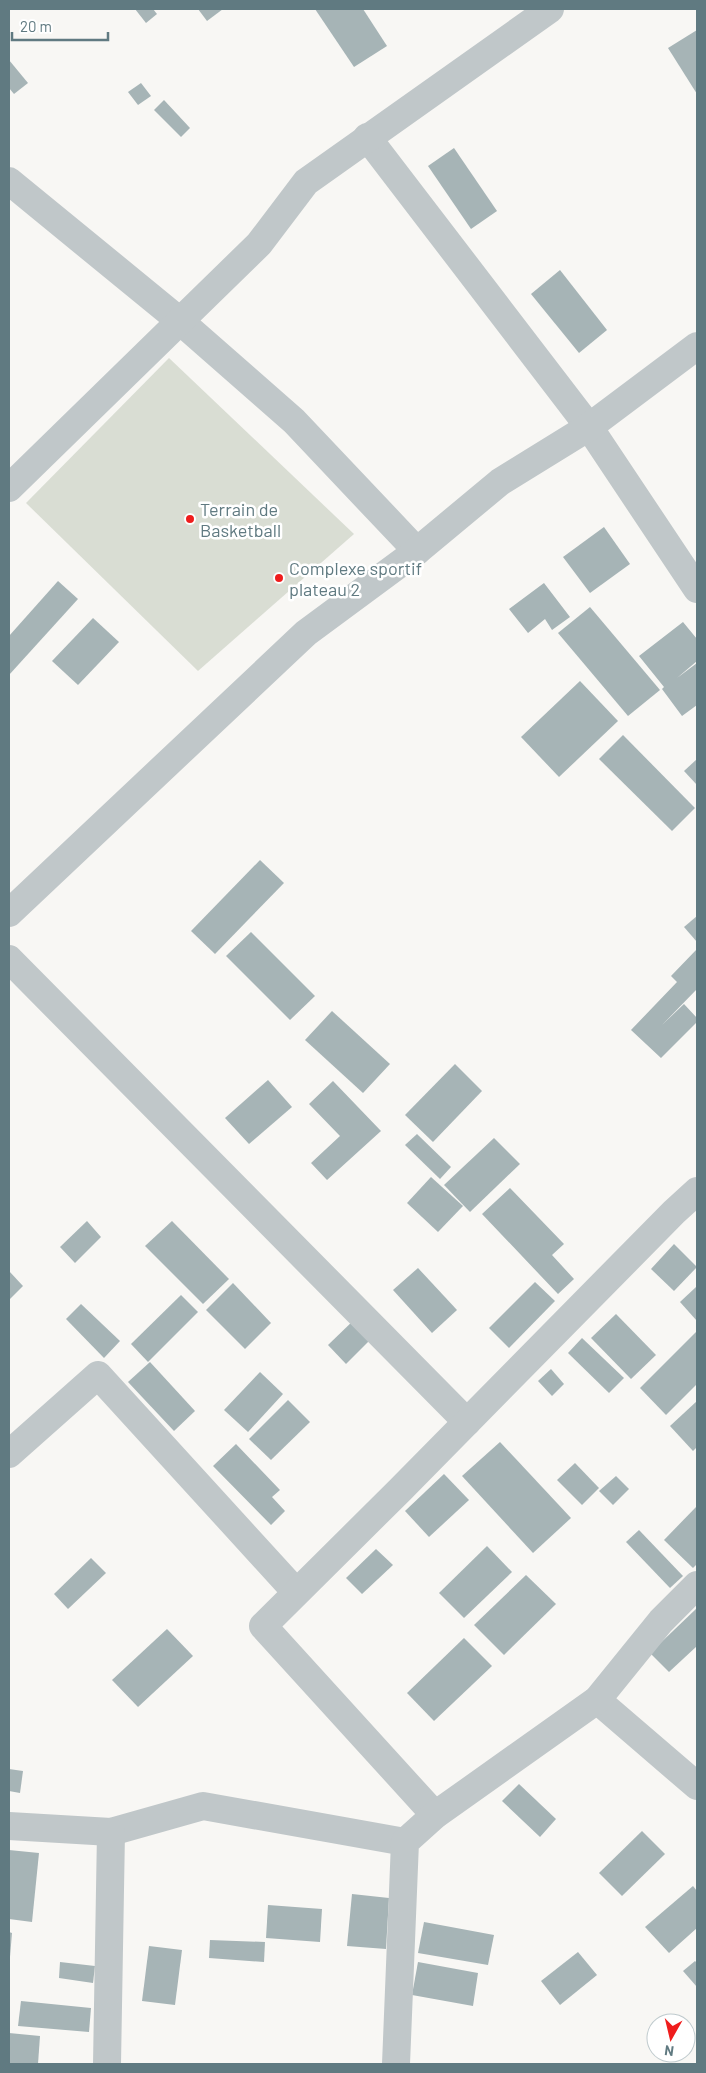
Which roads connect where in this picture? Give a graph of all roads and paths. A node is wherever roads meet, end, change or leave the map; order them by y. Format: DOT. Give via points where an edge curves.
graph roads {
  1 [pos="550,9"];
  2 [pos="368,137"];
  3 [pos="9,182"];
  4 [pos="180,321"];
  5 [pos="697,346"];
  6 [pos="589,427"];
  7 [pos="9,488"];
  8 [pos="417,551"];
  9 [pos="697,589"];
  10 [pos="9,912"];
  11 [pos="9,959"];
  12 [pos="697,1191"];
  13 [pos="467,1422"];
  14 [pos="9,1454"];
  15 [pos="697,1585"];
  16 [pos="296,1592"];
  17 [pos="597,1700"];
  18 [pos="697,1786"];
  19 [pos="435,1815"];
  20 [pos="9,1826"];
  21 [pos="111,1832"];
  22 [pos="405,1842"];
  23 [pos="107,2064"];
  24 [pos="396,2064"];
  1 -- 2 [label="street"];
  2 -- 4 [label="street" via="306,182 259,244"];
  2 -- 6 [label="street"];
  3 -- 4 [label="street"];
  4 -- 7 [label="street"];
  4 -- 8 [label="street" via="294,421"];
  5 -- 6 [label="street"];
  6 -- 8 [label="street" via="500,482"];
  6 -- 9 [label="street"];
  8 -- 10 [label="street" via="306,633"];
  11 -- 13 [label="street"];
  12 -- 13 [label="street"];
  13 -- 16 [label="street"];
  14 -- 16 [label="street" via="98,1375"];
  15 -- 17 [label="street" via="661,1621"];
  16 -- 19 [label="street" via="263,1626"];
  17 -- 18 [label="street"];
  17 -- 19 [label="street"];
  19 -- 22 [label="street"];
  20 -- 21 [label="street"];
  21 -- 22 [label="street" via="204,1806"];
  21 -- 23 [label="street"];
  22 -- 24 [label="street"];
}
